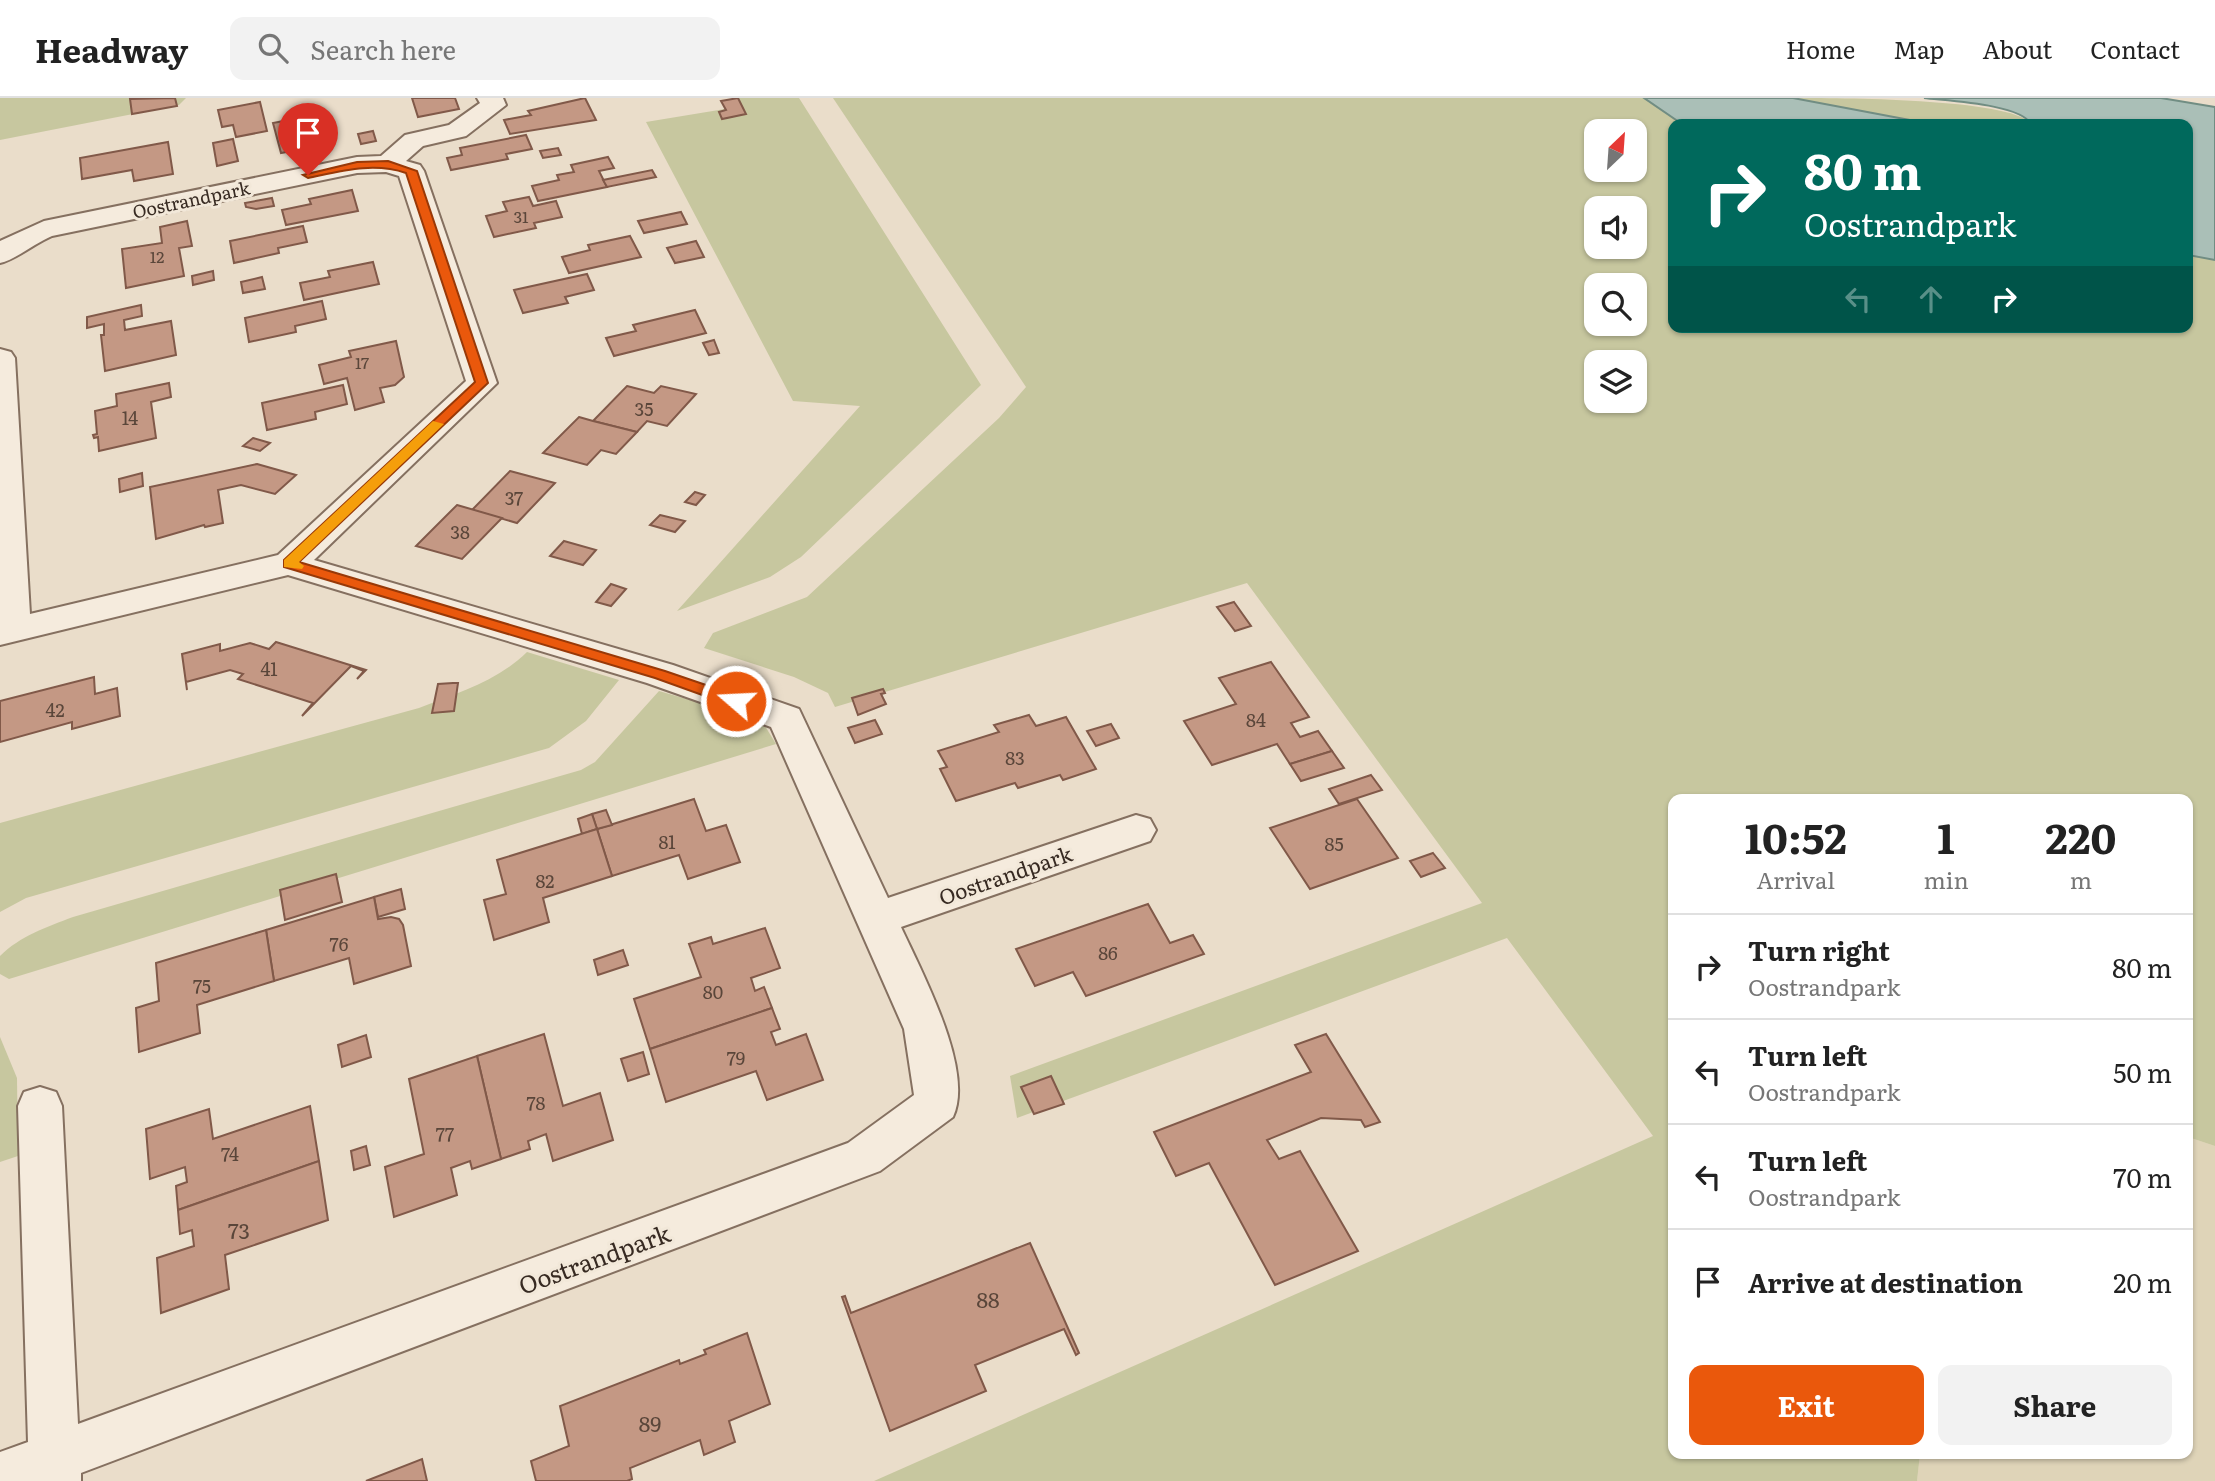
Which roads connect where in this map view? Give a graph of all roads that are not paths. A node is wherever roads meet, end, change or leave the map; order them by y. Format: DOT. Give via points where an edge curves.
graph roads {
  1 [pos="490,98"];
  2 [pos="388,164"];
  3 [pos="0,255"];
  4 [pos="0,358"];
  5 [pos="289,564"];
  6 [pos="7,631"];
  7 [pos="1136,830"];
  8 [pos="875,919"];
  9 [pos="40,1106"];
  10 [pos="55,1469"];
  11 [pos="0,1478"];
  1 -- 2 [label="street" via="493,105 457,131 414,140"];
  2 -- 3 [label="street, Oostrandpark" via="357,165 44,229"];
  2 -- 5 [label="street, Oostrandpark" via="411,171 482,383"];
  4 -- 6 [label="street, Oostrandpark"];
  5 -- 6 [label="street, Oostrandpark"];
  5 -- 8 [label="street, Oostrandpark" via="660,674 786,718"];
  7 -- 8 [label="street, Oostrandpark"];
  8 -- 10 [label="street, Oostrandpark" via="926,1029 937,1103 864,1157"];
  9 -- 10 [label="street"];
  10 -- 11 [label="street, Oostrandpark"];
}
